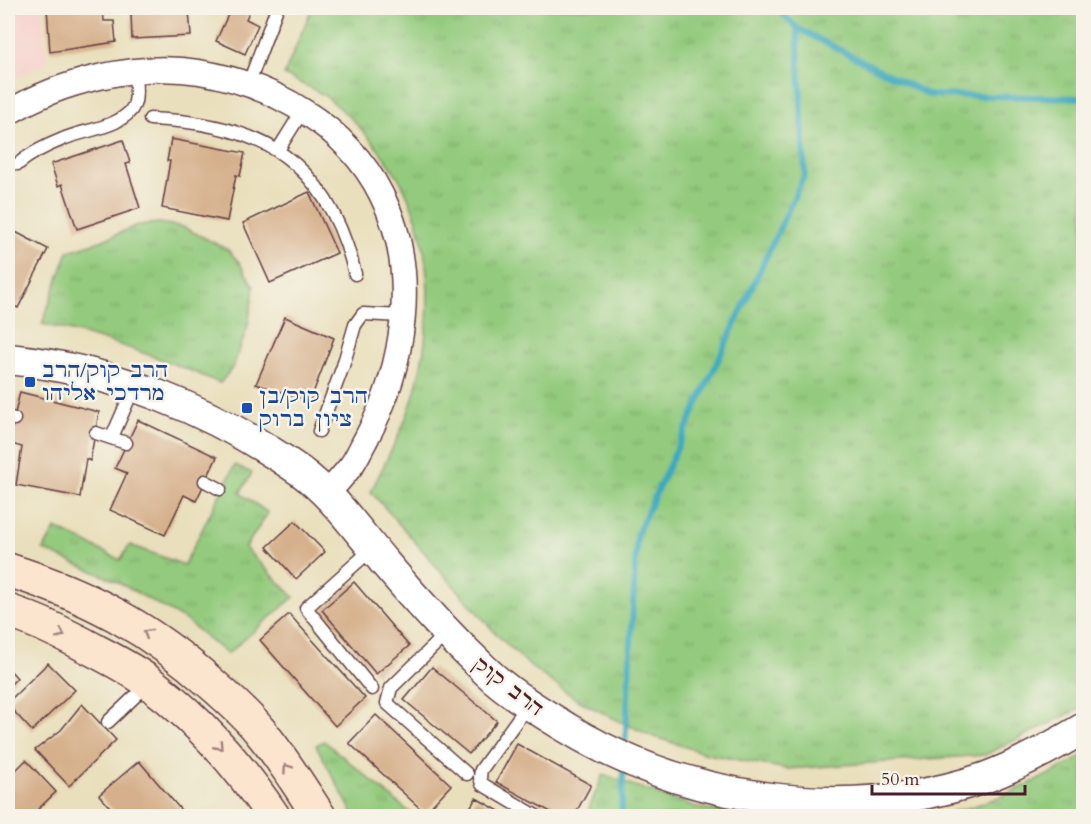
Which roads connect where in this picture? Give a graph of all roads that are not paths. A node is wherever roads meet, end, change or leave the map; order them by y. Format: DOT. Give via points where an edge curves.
graph roads {
  1 [pos="278,8"];
  2 [pos="135,72"];
  3 [pos="248,85"];
  4 [pos="303,110"];
  5 [pos="8,113"];
  6 [pos="150,119"];
  7 [pos="278,150"];
  8 [pos="18,164"];
  9 [pos="355,274"];
  10 [pos="402,316"];
  11 [pos="8,359"];
  12 [pos="134,387"];
  13 [pos="319,431"];
  14 [pos="96,433"];
  15 [pos="112,437"];
  16 [pos="126,443"];
  17 [pos="205,481"];
  18 [pos="220,489"];
  19 [pos="327,494"];
  20 [pos="373,548"];
  21 [pos="8,570"];
  22 [pos="8,611"];
  23 [pos="447,633"];
  24 [pos="149,683"];
  25 [pos="372,689"];
  26 [pos="529,704"];
  27 [pos="108,722"];
  28 [pos="1083,728"];
  29 [pos="467,774"];
  30 [pos="273,816"];
  31 [pos="319,816"];
  32 [pos="536,816"];
  1 -- 3 [label="lane"];
  2 -- 3 [label="street" via="200,72"];
  2 -- 5 [label="street" via="63,87"];
  2 -- 8 [label="lane" via="136,96 128,115 64,138"];
  3 -- 4 [label="street"];
  4 -- 7 [label="lane"];
  4 -- 10 [label="street" via="355,154 382,195 401,261"];
  6 -- 7 [label="lane" via="215,125"];
  7 -- 9 [label="lane" via="313,180 327,198"];
  10 -- 13 [label="lane" via="363,314 358,318"];
  10 -- 19 [label="street" via="390,384 375,421 352,465"];
  11 -- 12 [label="street, הרב קוק" via="62,366"];
  12 -- 15 [label="lane"];
  12 -- 19 [label="street, הרב קוק" via="185,405 243,436 301,472"];
  14 -- 15 [label="lane"];
  15 -- 16 [label="lane"];
  17 -- 18 [label="lane"];
  19 -- 20 [label="street, הרב קוק"];
  20 -- 23 [label="street, הרב קוק"];
  20 -- 25 [label="lane" via="306,608"];
  31 -- 21 [label="main road, one-way" via="259,729 180,657 116,615"];
  22 -- 24 [label="main road, one-way" via="64,634"];
  23 -- 26 [label="street, הרב קוק" via="488,673"];
  23 -- 29 [label="lane" via="391,688 387,703"];
  24 -- 27 [label="lane"];
  24 -- 30 [label="main road, one-way" via="216,743"];
  26 -- 28 [label="street, הרב קוק" via="591,742 659,773 713,790 783,802 852,804 918,796 982,779 1044,752"];
  26 -- 32 [label="lane" via="480,777 482,784"];
}
